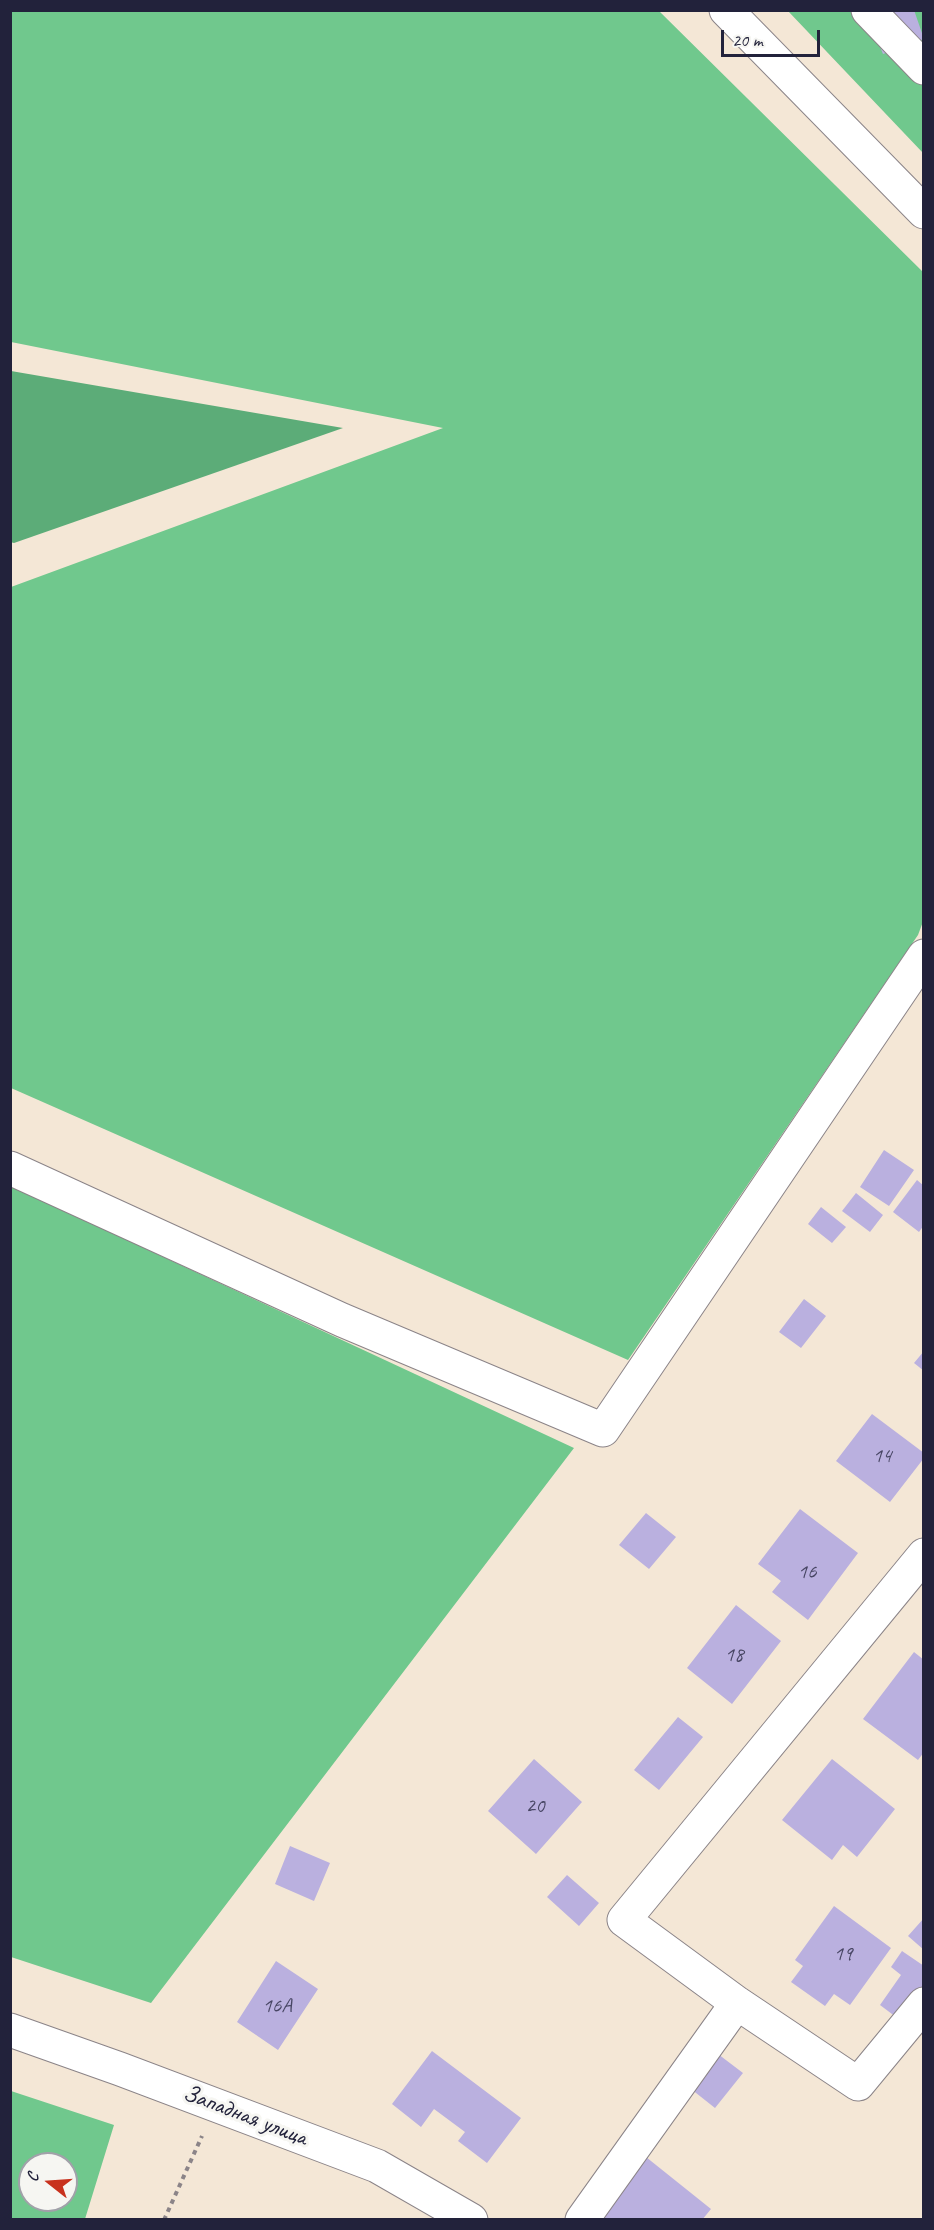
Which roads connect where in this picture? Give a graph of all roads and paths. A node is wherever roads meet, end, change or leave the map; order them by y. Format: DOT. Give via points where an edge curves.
graph roads {
  1 [pos="726,10"];
  2 [pos="868,10"];
  3 [pos="924,68"];
  4 [pos="924,212"];
  5 [pos="924,956"];
  6 [pos="10,1168"];
  7 [pos="924,1555"];
  8 [pos="737,2003"];
  9 [pos="924,2004"];
  10 [pos="10,2031"];
  11 [pos="216,2105"];
  12 [pos="164,2220"];
  13 [pos="471,2220"];
  14 [pos="582,2220"];
  1 -- 4 [label="street"];
  2 -- 3 [label="street"];
  5 -- 6 [label="street" via="603,1430 342,1320"];
  7 -- 8 [label="street" via="624,1920"];
  8 -- 9 [label="street" via="858,2084"];
  8 -- 14 [label="street"];
  10 -- 11 [label="street, Западная улица"];
  11 -- 12 [label="path"];
  11 -- 13 [label="street, Западная улица" via="377,2166"];
}
